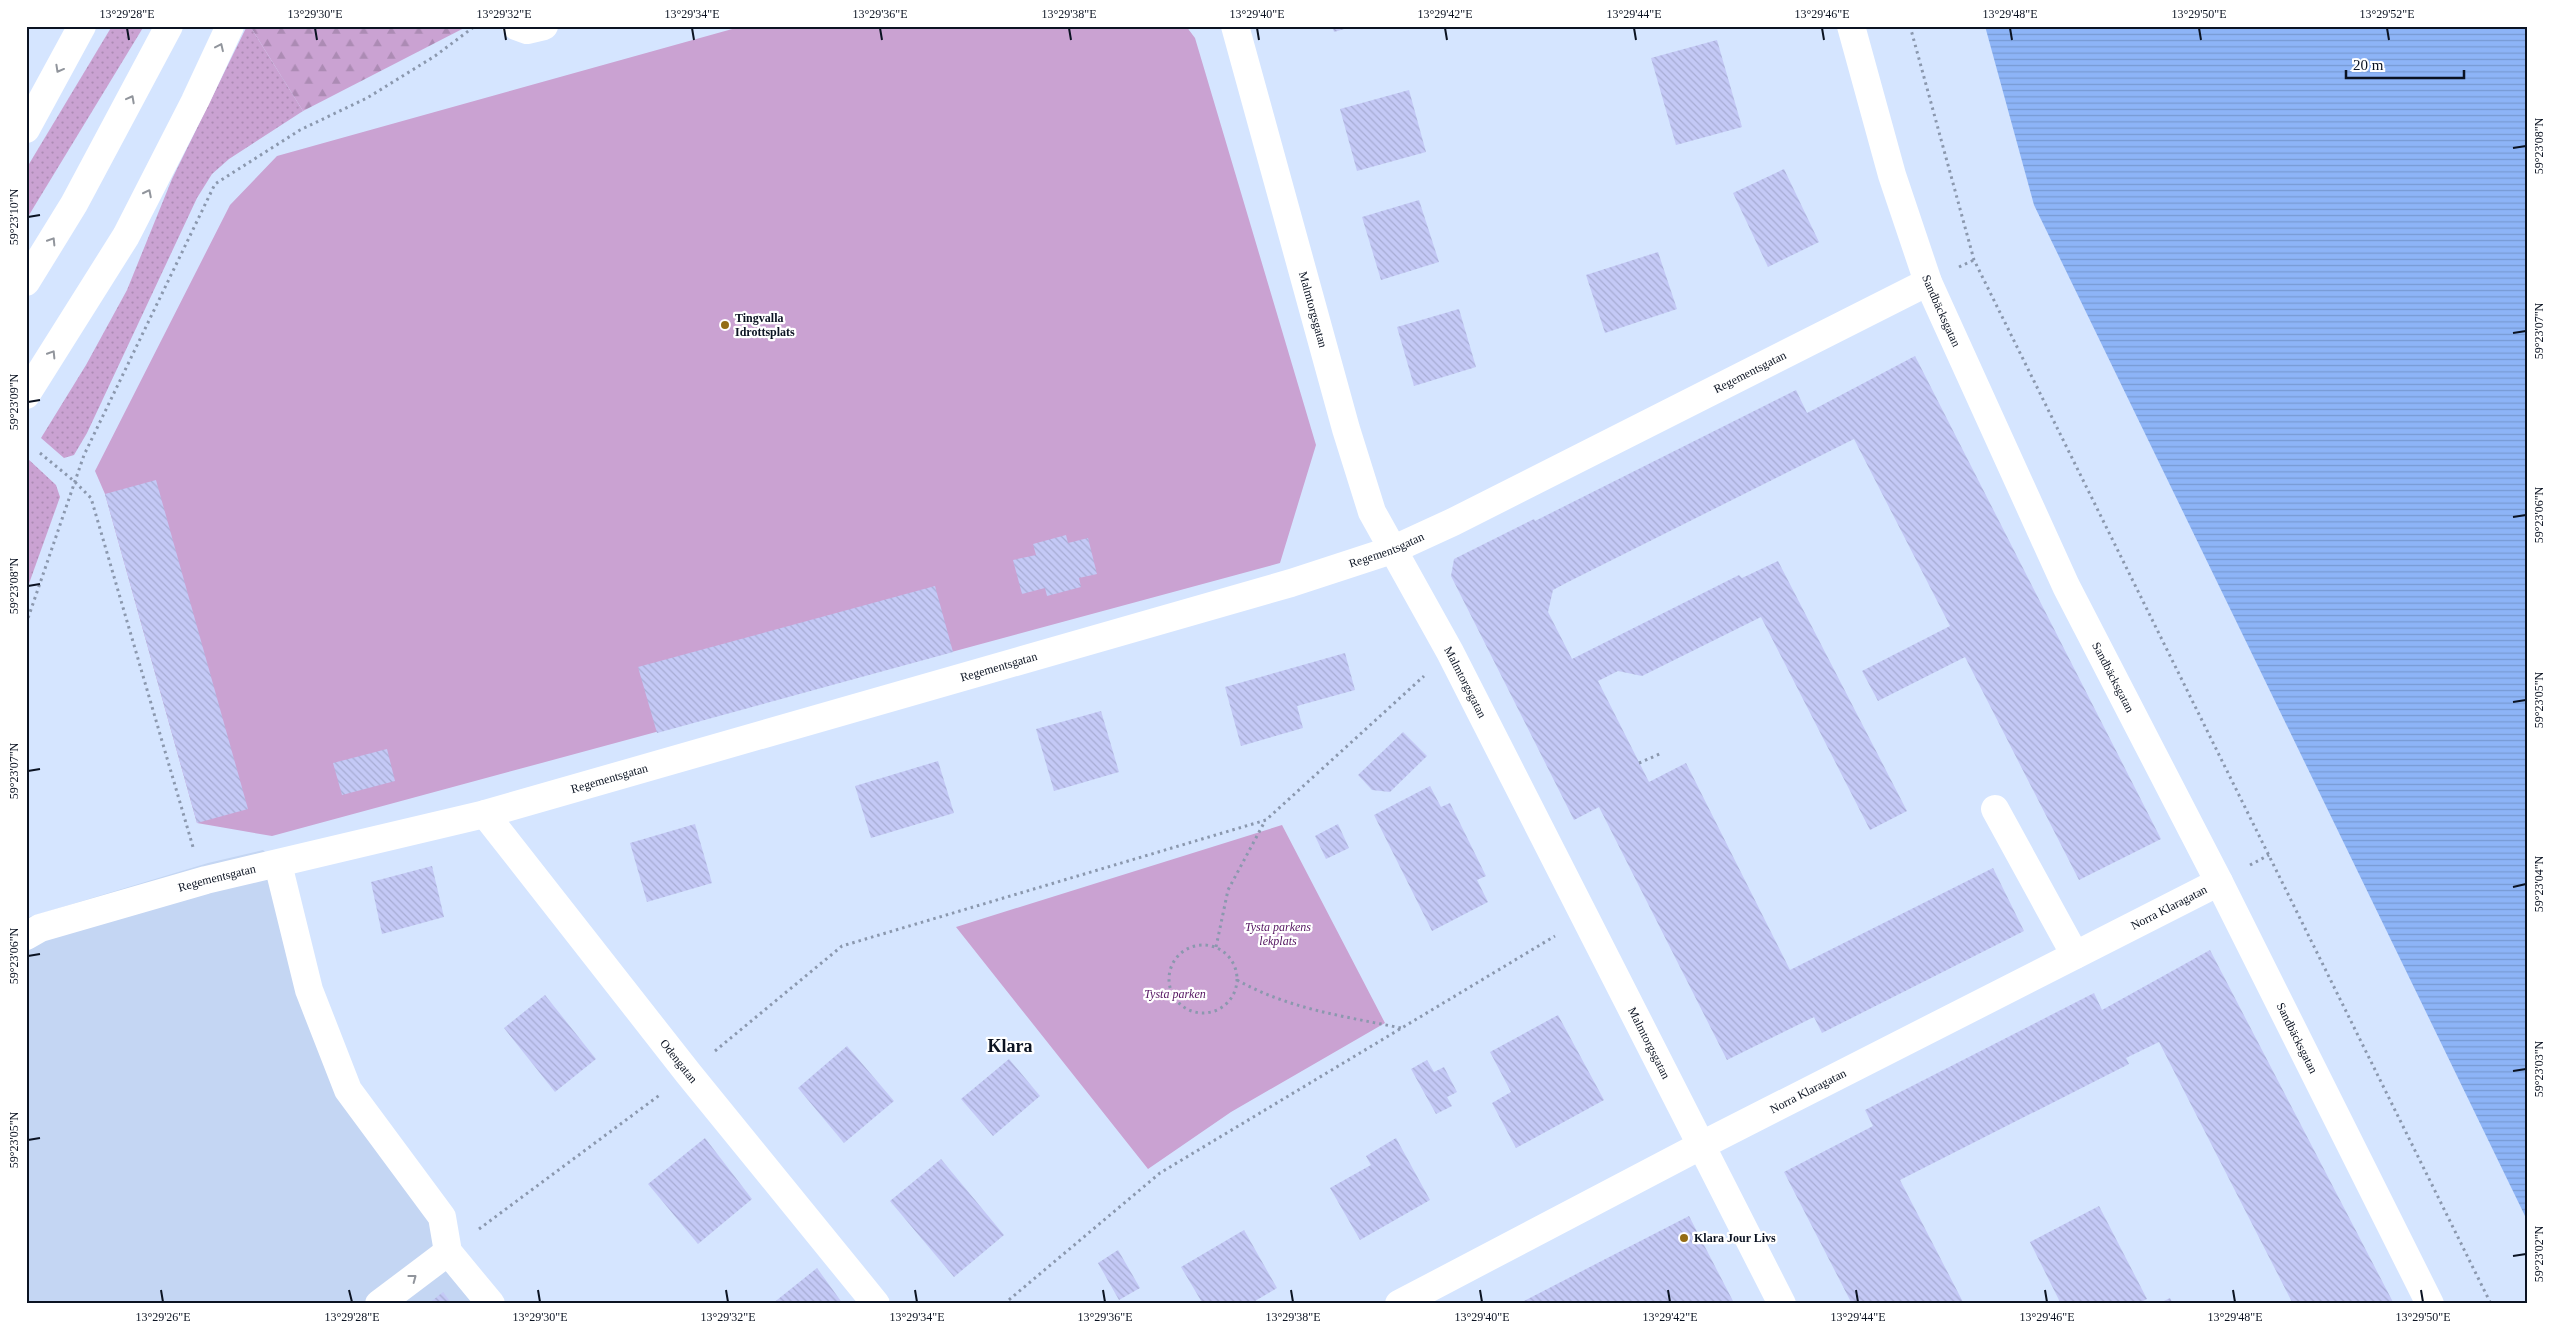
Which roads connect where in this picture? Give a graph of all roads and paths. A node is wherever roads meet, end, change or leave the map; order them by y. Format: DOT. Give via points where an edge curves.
graph roads {
  1 [pos="82,26"];
  2 [pos="169,26"];
  3 [pos="230,26"];
  4 [pos="476,26"];
  5 [pos="516,26"];
  6 [pos="544,26"];
  7 [pos="1235,26"];
  8 [pos="1851,26"];
  9 [pos="1910,26"];
  10 [pos="26,129"];
  11 [pos="26,282"];
  12 [pos="1928,282"];
  13 [pos="26,395"];
  14 [pos="40,453"];
  15 [pos="74,481"];
  16 [pos="1392,550"];
  17 [pos="26,624"];
  18 [pos="1450,652"];
  19 [pos="1662,752"];
  20 [pos="1639,763"];
  21 [pos="1995,809"];
  22 [pos="485,814"];
  23 [pos="1266,820"];
  24 [pos="278,864"];
  25 [pos="206,880"];
  26 [pos="2219,882"];
  27 [pos="1586,918"];
  28 [pos="26,936"];
  29 [pos="1216,947"];
  30 [pos="2075,955"];
  31 [pos="1236,980"];
  32 [pos="1402,1028"];
  33 [pos="688,1073"];
  34 [pos="1702,1145"];
  35 [pos="448,1252"];
  36 [pos="379,1304"];
  37 [pos="491,1304"];
  38 [pos="876,1304"];
  39 [pos="1004,1304"];
  40 [pos="1399,1304"];
  41 [pos="1782,1304"];
  42 [pos="2430,1304"];
  43 [pos="2491,1304"];
  1 -- 10 [label="main road, one-way"];
  11 -- 2 [label="main road, one-way" via="74,204"];
  13 -- 3 [label="main road, one-way" via="126,236"];
  4 -- 15 [label="path" via="367,98 300,130 215,184"];
  5 -- 6 [label="main road" via="527,30"];
  7 -- 16 [label="main road, Malmtorgsgatan" via="1346,430 1372,512"];
  8 -- 12 [label="main road, Sandbäcksgatan" via="1892,175"];
  9 -- 43 [label="path" via="1974,260"];
  12 -- 16 [label="main road, Regementsgatan"];
  12 -- 26 [label="main road, Sandbäcksgatan" via="2066,586"];
  14 -- 15 [label="path"];
  15 -- 17 [label="path"];
  15 -- 25 [label="path" via="91,498"];
  16 -- 18 [label="main road, Malmtorgsgatan"];
  16 -- 22 [label="main road, Regementsgatan" via="1291,583"];
  18 -- 23 [label="path"];
  18 -- 27 [label="main road, Malmtorgsgatan"];
  19 -- 20 [label="path"];
  21 -- 30 [label="main road"];
  22 -- 24 [label="main road, Regementsgatan"];
  22 -- 33 [label="main road, Odengatan"];
  23 -- 29 [label="path" via="1228,890"];
  23 -- 33 [label="path" via="842,946"];
  24 -- 25 [label="main road, Regementsgatan"];
  24 -- 35 [label="main road" via="309,990 348,1090 442,1217"];
  25 -- 28 [label="main road, Regementsgatan" via="40,928"];
  26 -- 30 [label="main road, Norra Klaragatan"];
  26 -- 42 [label="main road, Sandbäcksgatan"];
  27 -- 32 [label="path"];
  27 -- 34 [label="main road, Malmtorgsgatan"];
  29 -- 31 [label="path" via="1235,967"];
  29 -- 31 [label="path" via="1190,947 1179,954 1168,978 1171,991 1189,1010 1208,1012 1226,1004 1234,993"];
  30 -- 34 [label="main road, Norra Klaragatan"];
  31 -- 32 [label="path" via="1264,995 1310,1010"];
  32 -- 39 [label="path" via="1160,1173"];
  33 -- 35 [label="path"];
  33 -- 38 [label="main road, Odengatan"];
  34 -- 40 [label="main road, Norra Klaragatan"];
  34 -- 41 [label="main road, Malmtorgsgatan"];
  36 -- 35 [label="main road, one-way"];
  35 -- 37 [label="main road"];
}
